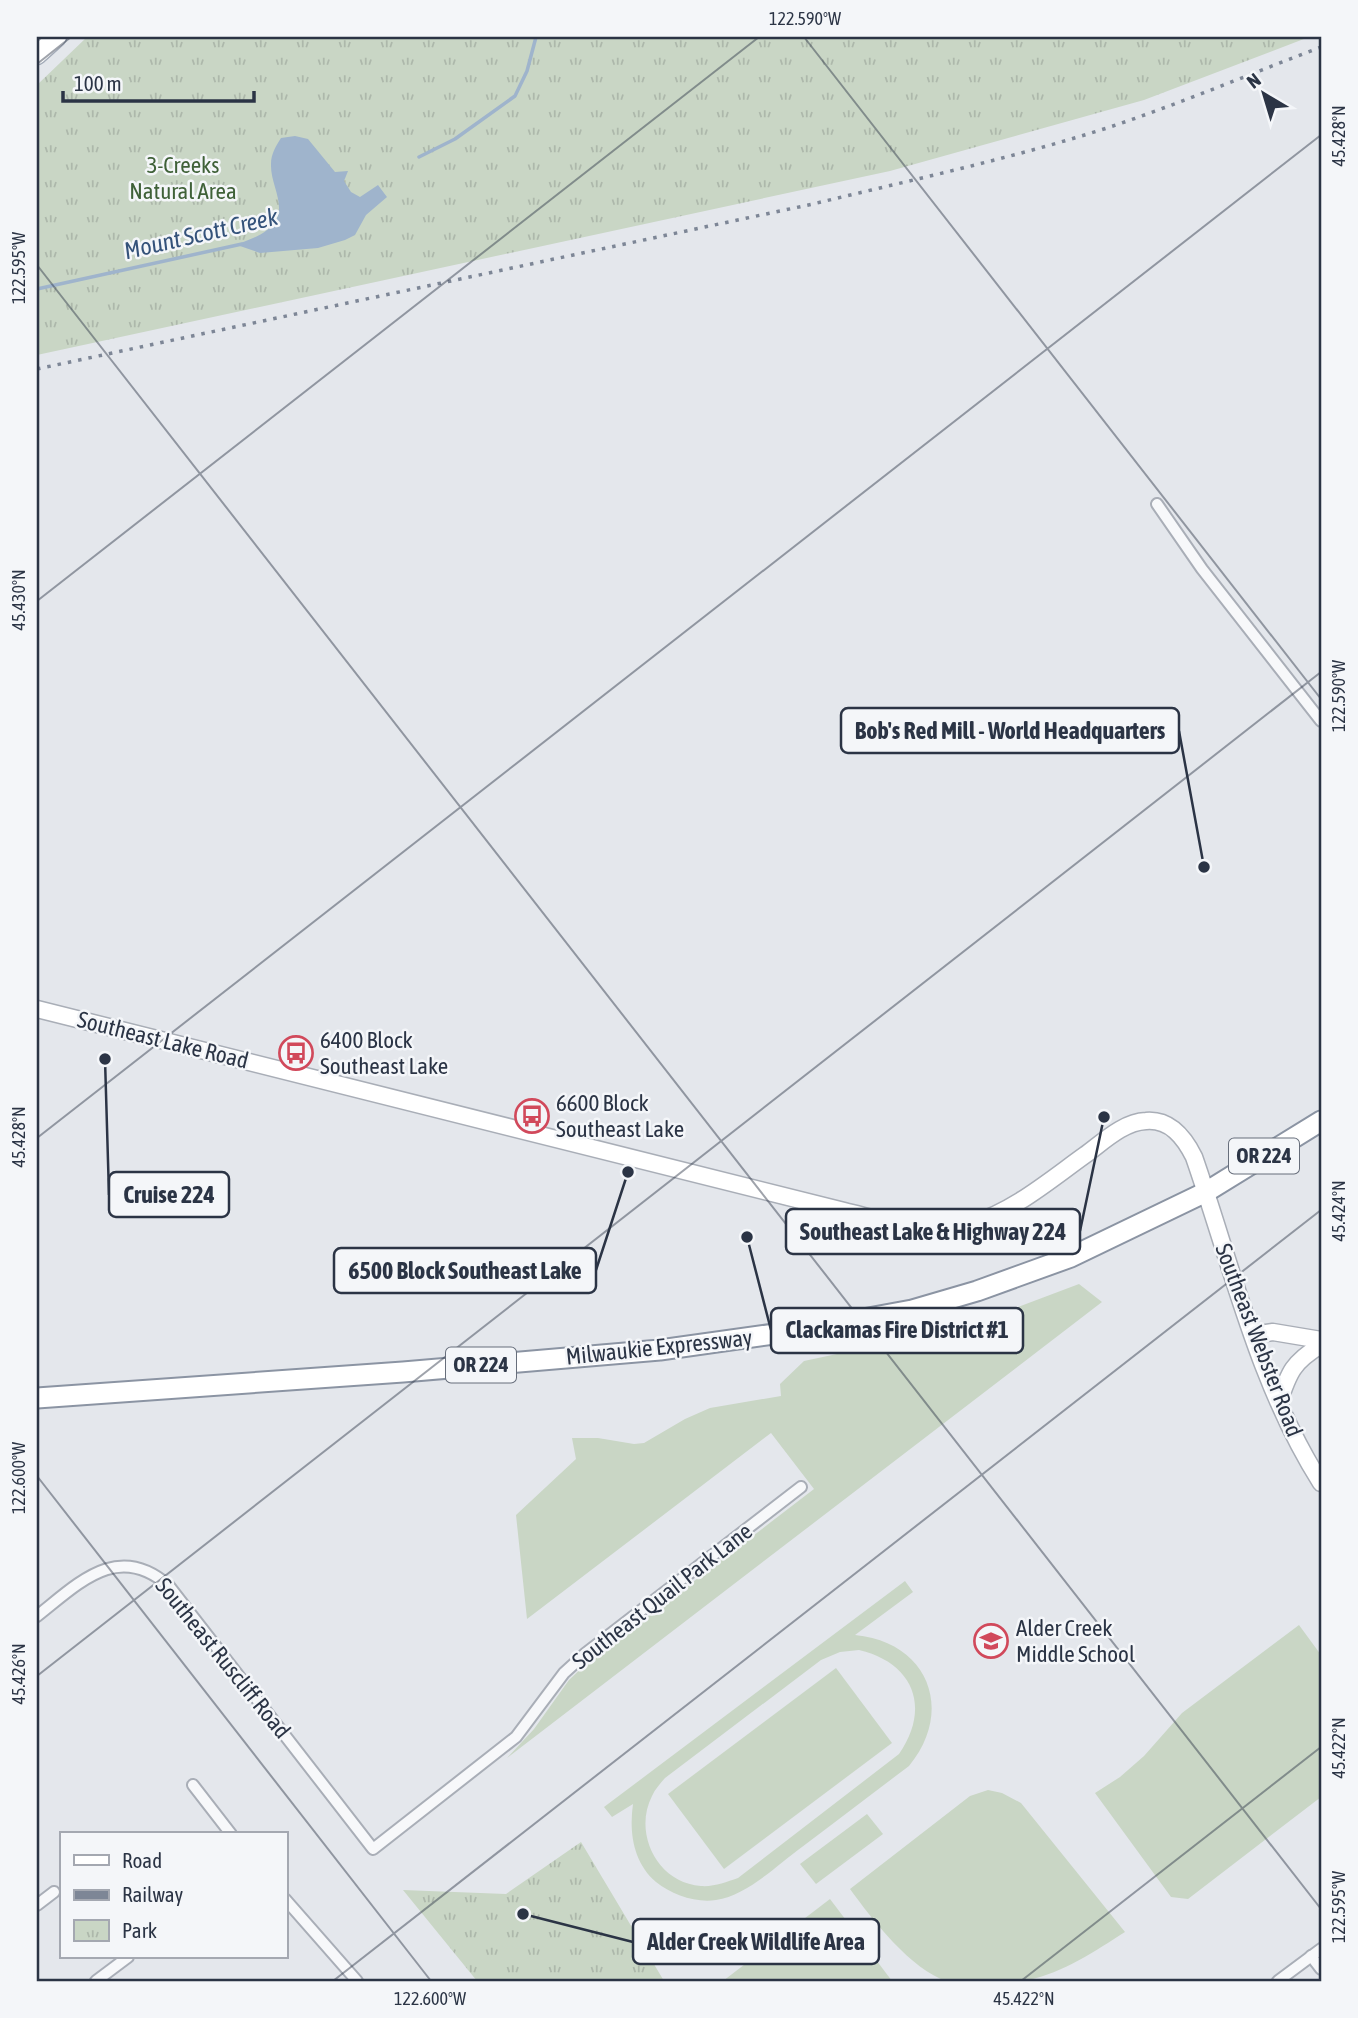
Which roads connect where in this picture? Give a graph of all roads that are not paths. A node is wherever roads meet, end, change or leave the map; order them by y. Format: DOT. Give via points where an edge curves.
graph roads {
  1 [pos="57,37"];
  2 [pos="37,55"];
  3 [pos="1157,504"];
  4 [pos="1321,721"];
  5 [pos="37,1009"];
  6 [pos="1321,1121"];
  7 [pos="1206,1192"];
  8 [pos="1253,1335"];
  9 [pos="1321,1340"];
  10 [pos="1321,1346"];
  11 [pos="37,1398"];
  12 [pos="1279,1402"];
  13 [pos="1321,1483"];
  14 [pos="801,1487"];
  15 [pos="37,1616"];
  16 [pos="193,1785"];
  17 [pos="229,1832"];
  18 [pos="373,1849"];
  19 [pos="54,1892"];
  20 [pos="287,1901"];
  21 [pos="37,1905"];
  22 [pos="1321,1949"];
  23 [pos="1311,1956"];
  24 [pos="127,1958"];
  25 [pos="1321,1969"];
  26 [pos="96,1981"];
  27 [pos="357,1981"];
  28 [pos="1278,1981"];
  1 -- 2 [label="main road"];
  3 -- 4 [label="street"];
  5 -- 7 [label="street, Southeast Lake Road" via="904,1225 944,1228 989,1217 1033,1193 1125,1127 1145,1121 1171,1126 1183,1138"];
  6 -- 7 [label="highway, Milwaukie Expressway / OR 224"];
  7 -- 8 [label="street, Southeast Webster Road"];
  7 -- 11 [label="highway, Milwaukie Expressway / OR 224" via="1071,1257 912,1310 660,1350"];
  8 -- 9 [label="street" via="1273,1332"];
  8 -- 12 [label="street, Southeast Webster Road"];
  10 -- 12 [label="street" via="1294,1365"];
  12 -- 13 [label="street, Southeast Webster Road"];
  14 -- 18 [label="street, Southeast Quail Park Lane" via="586,1653 564,1672 499,1753"];
  15 -- 18 [label="street, Southeast Ruscliff Road" via="103,1569 121,1566 156,1574"];
  16 -- 17 [label="street"];
  19 -- 21 [label="street"];
  20 -- 27 [label="street"];
  22 -- 23 [label="street"];
  23 -- 25 [label="street"];
  23 -- 28 [label="street"];
  24 -- 26 [label="street"];
}
